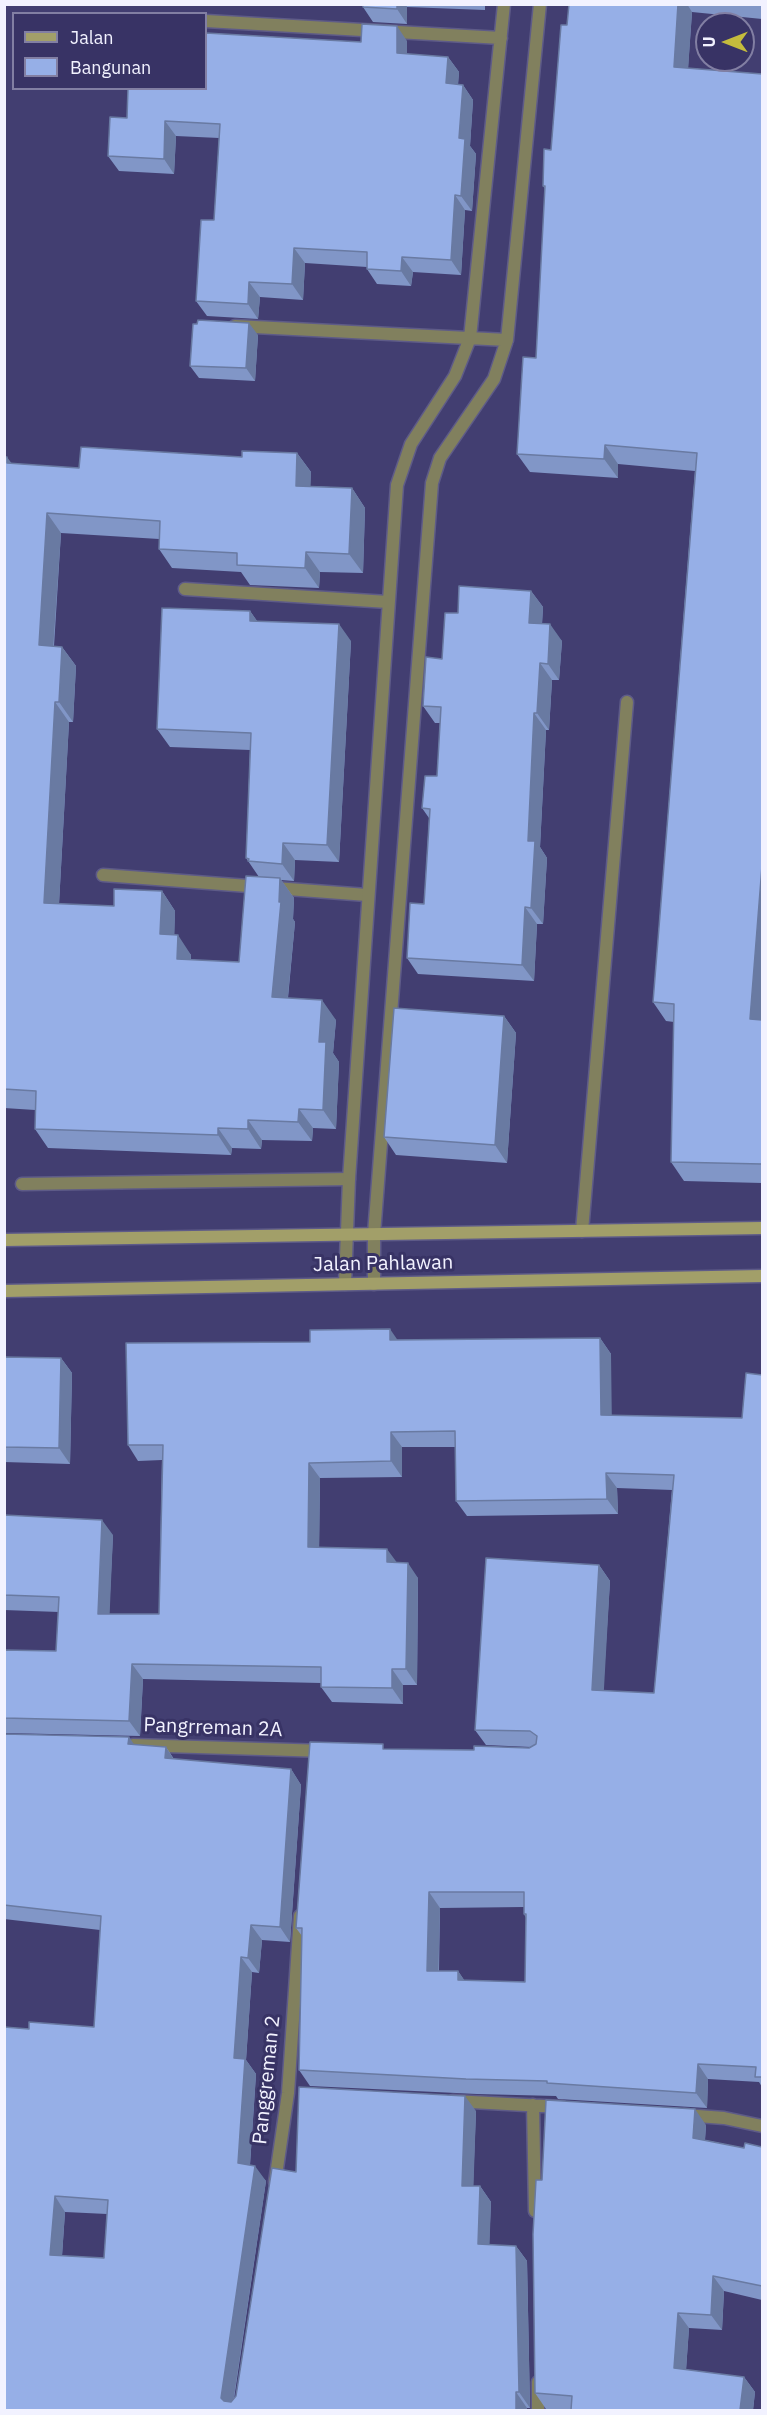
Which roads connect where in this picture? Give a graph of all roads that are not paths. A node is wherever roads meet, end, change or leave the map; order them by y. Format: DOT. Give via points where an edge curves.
graph roads {
  1 [pos="504,4"];
  2 [pos="540,4"];
  3 [pos="207,21"];
  4 [pos="501,38"];
  5 [pos="224,325"];
  6 [pos="470,338"];
  7 [pos="507,340"];
  8 [pos="184,589"];
  9 [pos="388,602"];
  10 [pos="627,702"];
  11 [pos="103,875"];
  12 [pos="367,895"];
  13 [pos="348,1179"];
  14 [pos="22,1184"];
  15 [pos="762,1228"];
  16 [pos="582,1231"];
  17 [pos="375,1234"];
  18 [pos="346,1235"];
  19 [pos="4,1240"];
  20 [pos="762,1276"];
  21 [pos="345,1284"];
  22 [pos="374,1284"];
  23 [pos="4,1291"];
  24 [pos="123,1745"];
  25 [pos="334,1751"];
  26 [pos="301,1904"];
  27 [pos="440,2100"];
  28 [pos="533,2105"];
  29 [pos="577,2108"];
  30 [pos="666,2113"];
  31 [pos="762,2126"];
  32 [pos="272,2199"];
  33 [pos="535,2222"];
  34 [pos="538,2364"];
  35 [pos="538,2410"];
  1 -- 4 [label="street"];
  2 -- 7 [label="street"];
  3 -- 4 [label="street"];
  4 -- 6 [label="street"];
  5 -- 6 [label="street"];
  6 -- 7 [label="street"];
  6 -- 9 [label="street" via="455,376 403,463 397,485"];
  7 -- 17 [label="street" via="494,378 440,458 432,483"];
  8 -- 9 [label="street"];
  9 -- 12 [label="street"];
  10 -- 16 [label="street"];
  11 -- 12 [label="street"];
  12 -- 13 [label="street"];
  13 -- 14 [label="street"];
  13 -- 18 [label="street"];
  15 -- 16 [label="main road, Jalan Pahlawan"];
  16 -- 17 [label="main road, Jalan Pahlawan"];
  17 -- 18 [label="main road, Jalan Pahlawan"];
  17 -- 22 [label="street"];
  18 -- 19 [label="main road, Jalan Pahlawan"];
  18 -- 21 [label="street"];
  20 -- 22 [label="main road, Jalan Pahlawan"];
  21 -- 22 [label="main road, Jalan Pahlawan"];
  21 -- 23 [label="main road, Jalan Pahlawan"];
  24 -- 25 [label="street, Pangrreman 2A" via="311,1756"];
  26 -- 32 [label="street, Panggreman 2" via="294,2093"];
  27 -- 28 [label="street"];
  28 -- 29 [label="street"];
  28 -- 33 [label="street"];
  30 -- 31 [label="street"];
  34 -- 35 [label="street"];
}
